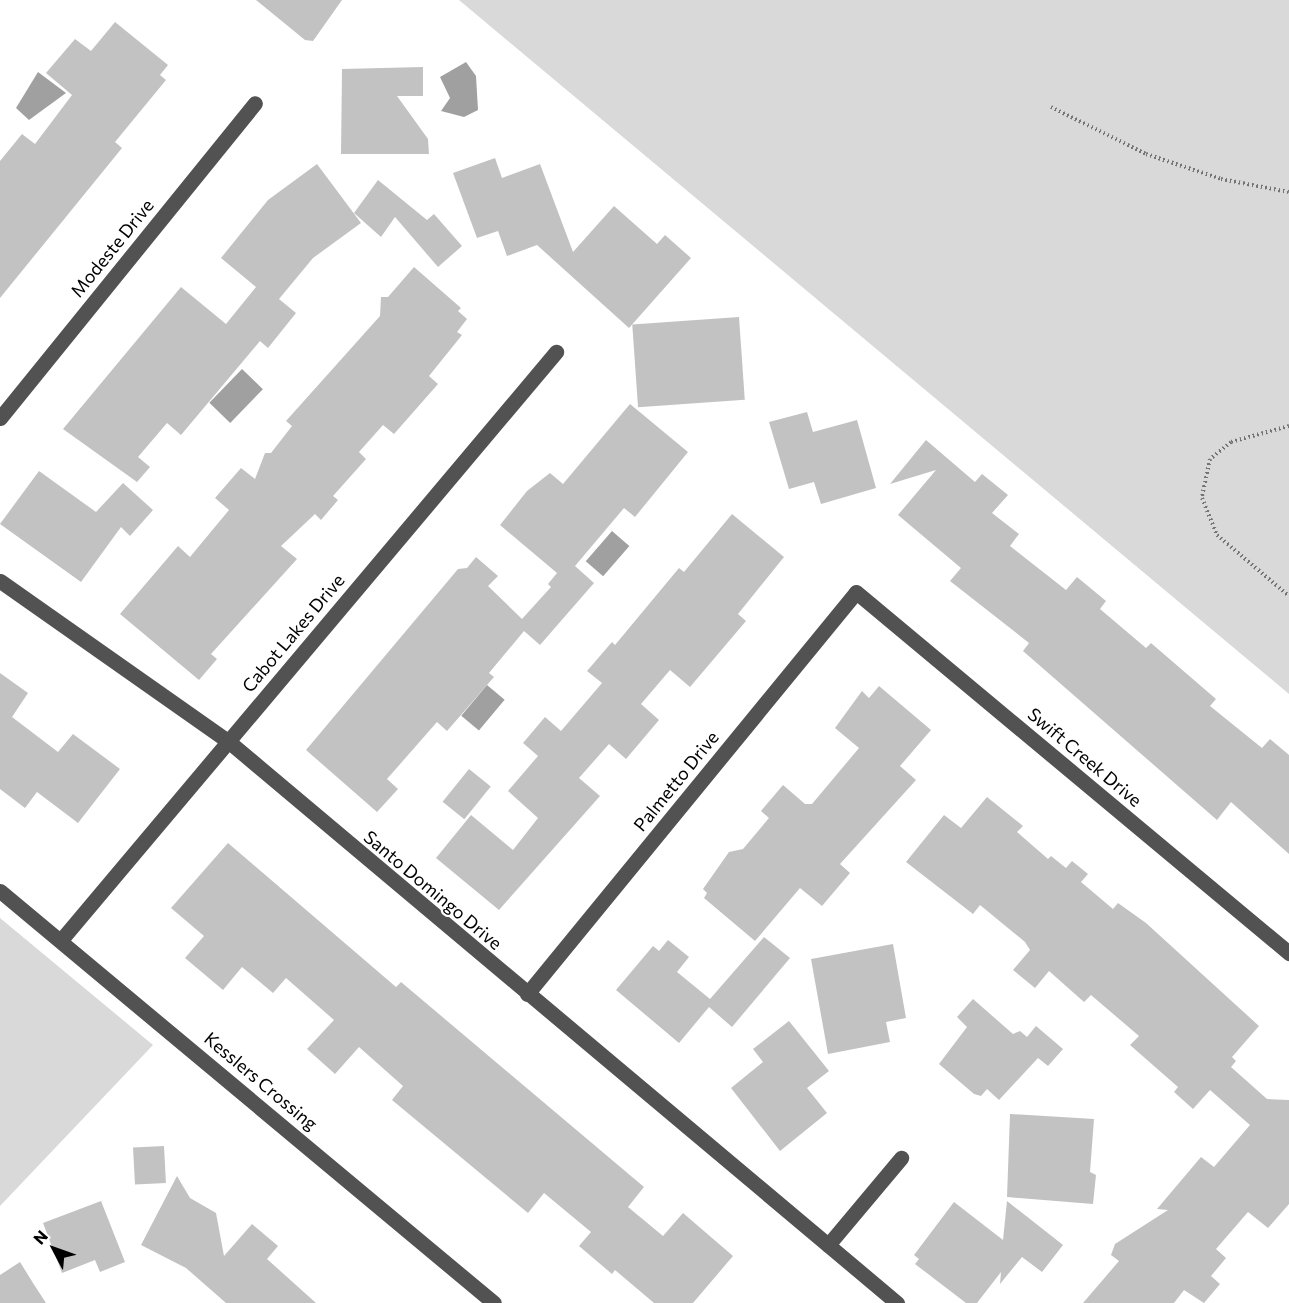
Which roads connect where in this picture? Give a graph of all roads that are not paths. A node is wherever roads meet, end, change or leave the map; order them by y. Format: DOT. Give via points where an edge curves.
graph roads {
  1 [pos="255,103"];
  2 [pos="556,352"];
  3 [pos="0,418"];
  4 [pos="0,581"];
  5 [pos="856,592"];
  6 [pos="228,741"];
  7 [pos="0,891"];
  8 [pos="60,940"];
  9 [pos="1289,953"];
  10 [pos="526,994"];
  11 [pos="902,1158"];
  12 [pos="828,1245"];
  13 [pos="494,1303"];
  14 [pos="897,1303"];
  1 -- 3 [label="street, Modeste Drive"];
  2 -- 6 [label="street, Cabot Lakes Drive"];
  4 -- 6 [label="street, Santo Domingo Drive"];
  5 -- 9 [label="street, Swift Creek Drive"];
  5 -- 10 [label="street, Palmetto Drive"];
  6 -- 8 [label="street, Cabot Lakes Drive"];
  6 -- 10 [label="street, Santo Domingo Drive"];
  7 -- 8 [label="street, Kesslers Crossing"];
  8 -- 13 [label="street, Kesslers Crossing"];
  10 -- 12 [label="street, Santo Domingo Drive"];
  11 -- 12 [label="street"];
  12 -- 14 [label="street, Santo Domingo Drive"];
}
